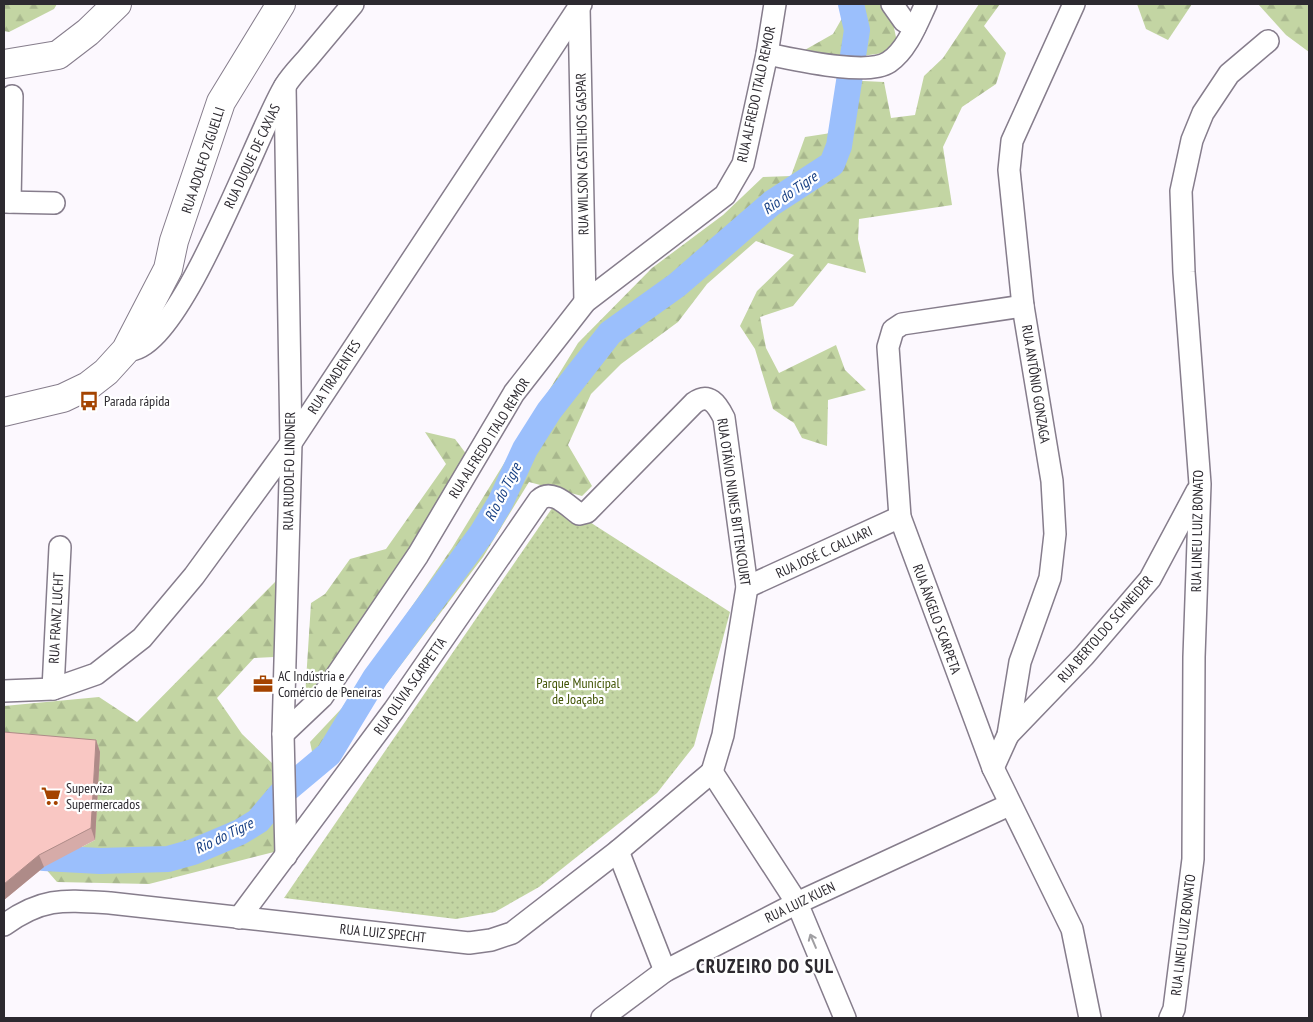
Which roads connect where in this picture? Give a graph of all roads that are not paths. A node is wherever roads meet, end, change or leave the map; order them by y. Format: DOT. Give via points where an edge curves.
graph roads {
  1 [pos="117,4"];
  2 [pos="281,4"];
  3 [pos="353,4"];
  4 [pos="775,4"];
  5 [pos="892,4"];
  6 [pos="926,4"];
  7 [pos="1074,4"];
  8 [pos="580,5"];
  9 [pos="915,27"];
  10 [pos="1268,41"];
  11 [pos="767,54"];
  12 [pos="4,64"];
  13 [pos="284,86"];
  14 [pos="12,96"];
  15 [pos="7,202"];
  16 [pos="54,203"];
  17 [pos="585,302"];
  18 [pos="1023,306"];
  19 [pos="127,340"];
  20 [pos="4,412"];
  21 [pos="291,443"];
  22 [pos="1200,484"];
  23 [pos="539,500"];
  24 [pos="900,517"];
  25 [pos="60,546"];
  26 [pos="747,588"];
  27 [pos="53,689"];
  28 [pos="4,691"];
  29 [pos="283,734"];
  30 [pos="1008,736"];
  31 [pos="993,768"];
  32 [pos="712,772"];
  33 [pos="1009,805"];
  34 [pos="618,851"];
  35 [pos="281,862"];
  36 [pos="797,903"];
  37 [pos="239,918"];
  38 [pos="266,921"];
  39 [pos="4,925"];
  40 [pos="665,971"];
  41 [pos="602,1018"];
  42 [pos="845,1018"];
  43 [pos="1090,1018"];
  44 [pos="1170,1018"];
  1 -- 12 [label="main road" via="58,55"];
  2 -- 19 [label="main road, RUA ADOLFO ZIGUELLI" via="221,102 187,209 174,241 160,261"];
  3 -- 13 [label="street, RUA DUQUE DE CAXIAS"];
  4 -- 11 [label="street, RUA ALFREDO ITALO REMOR"];
  5 -- 9 [label="street" via="904,21"];
  6 -- 9 [label="street"];
  7 -- 18 [label="street, RUA ANTÔNIO GONZAGA" via="1012,141 1009,170"];
  8 -- 17 [label="street, RUA WILSON CASTILHOS GASPAR"];
  8 -- 21 [label="street, RUA TIRADENTES"];
  9 -- 11 [label="street" via="900,52 887,64 848,68"];
  10 -- 22 [label="street, RUA LINEU LUIZ BONATO" via="1229,74 1203,112 1192,140 1181,191"];
  11 -- 17 [label="street, RUA ALFREDO ITALO REMOR" via="743,164 725,195"];
  13 -- 19 [label="street, RUA DUQUE DE CAXIAS" via="210,248 169,320 146,344 133,351"];
  13 -- 21 [label="street, RUA RUDOLFO LINDNER"];
  14 -- 15 [label="street"];
  15 -- 16 [label="street"];
  17 -- 29 [label="street, RUA ALFREDO ITALO REMOR" via="514,393 418,555 322,697"];
  18 -- 24 [label="street, RUA ÂNGELO SCARPETA" via="902,324 893,330 888,347"];
  18 -- 30 [label="street, RUA ANTÔNIO GONZAGA" via="1052,480 1056,534 1050,578 1020,662"];
  19 -- 20 [label="main road" via="85,377 36,405"];
  21 -- 27 [label="street, RUA TIRADENTES" via="194,576 142,638 96,674"];
  21 -- 29 [label="street, RUA RUDOLFO LINDNER"];
  22 -- 30 [label="street, RUA BERTOLDO SCHNEIDER" via="1150,580"];
  22 -- 44 [label="street, RUA LINEU LUIZ BONATO" via="1194,657 1193,859 1174,1009"];
  23 -- 26 [label="street, RUA OTÁVIO NUNES BITTENCOURT" via="552,495 579,514 587,512 694,402 707,398 714,401 724,418"];
  23 -- 35 [label="street, RUA OLÍVIA SCARPETTA" via="394,710"];
  24 -- 26 [label="street, RUA JOSÉ C. CALLIARI"];
  24 -- 31 [label="street, RUA ÂNGELO SCARPETA"];
  25 -- 27 [label="street, RUA FRANZ LUCHT"];
  26 -- 32 [label="street, RUA OTÁVIO NUNES BITTENCOURT" via="723,735"];
  27 -- 28 [label="street, RUA TIRADENTES"];
  29 -- 35 [label="street, RUA RUDOLFO LINDNER" via="284,832"];
  30 -- 31 [label="street, RUA ANTÔNIO GONZAGA"];
  31 -- 33 [label="street, RUA ÂNGELO SCARPETA"];
  32 -- 34 [label="street, RUA LUIZ SPECHT"];
  32 -- 36 [label="street"];
  33 -- 36 [label="street, RUA LUIZ KUEN"];
  33 -- 43 [label="street, RUA ÂNGELO SCARPETA" via="1072,929"];
  34 -- 38 [label="street, RUA LUIZ SPECHT" via="512,933 492,940 469,942"];
  34 -- 40 [label="street"];
  35 -- 37 [label="street, RUA OLÍVIA SCARPETTA"];
  35 -- 38 [label="street, RUA OLÍVIA SCARPETTA"];
  36 -- 40 [label="street, RUA LUIZ KUEN"];
  42 -- 36 [label="street, one-way"];
  37 -- 38 [label="street, RUA LUIZ SPECHT"];
  37 -- 39 [label="street, RUA LUIZ SPECHT" via="59,900 33,907"];
  40 -- 41 [label="street, RUA LUIZ KUEN"];
}
